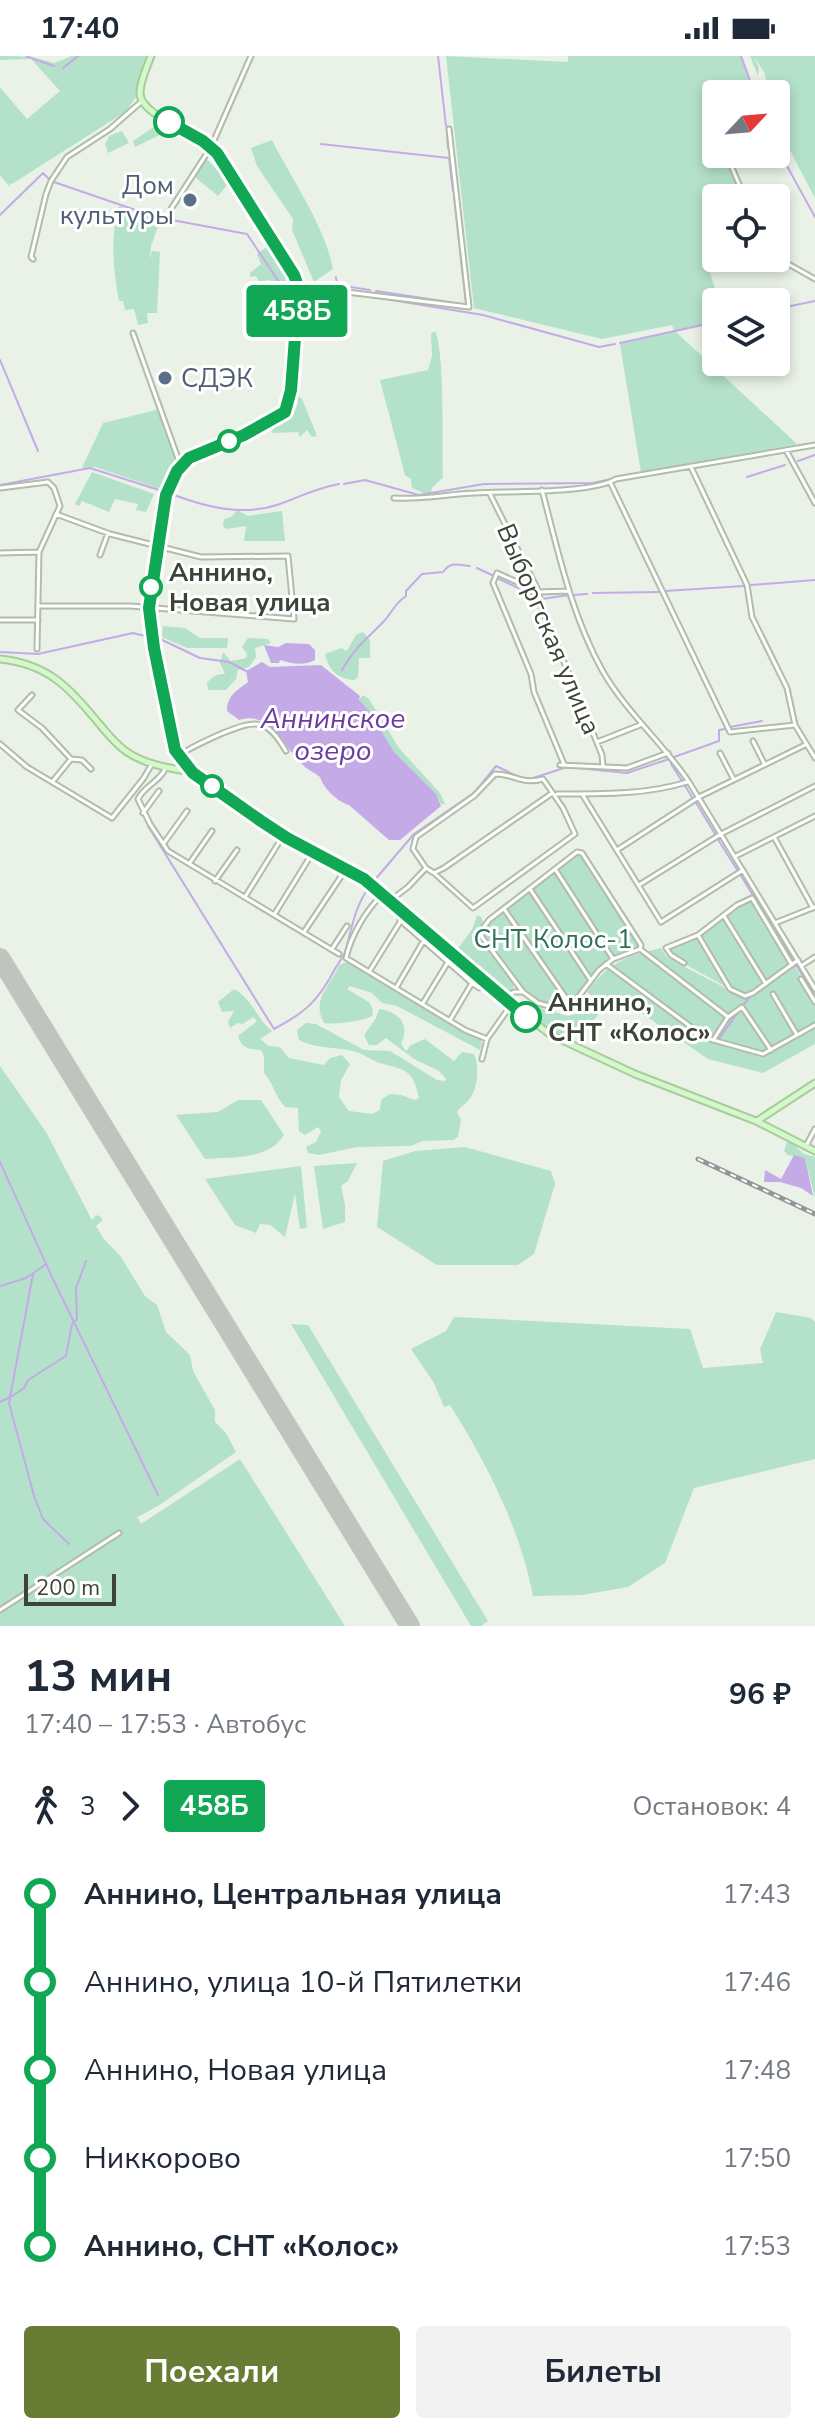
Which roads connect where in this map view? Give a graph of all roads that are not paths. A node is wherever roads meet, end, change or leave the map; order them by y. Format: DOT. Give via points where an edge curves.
graph roads {
  1 [pos="151,56"];
  2 [pos="251,56"];
  3 [pos="142,101"];
  4 [pos="449,129"];
  5 [pos="211,147"];
  6 [pos="171,209"];
  7 [pos="33,259"];
  8 [pos="790,265"];
  9 [pos="815,279"];
  10 [pos="298,286"];
  11 [pos="133,333"];
  12 [pos="815,445"];
  13 [pos="786,450"];
  14 [pos="181,466"];
  15 [pos="691,467"];
  16 [pos="610,482"];
  17 [pos="0,488"];
  18 [pos="542,490"];
  19 [pos="490,493"];
  20 [pos="394,498"];
  21 [pos="815,503"];
  22 [pos="56,514"];
  23 [pos="108,533"];
  24 [pos="156,547"];
  25 [pos="39,552"];
  26 [pos="0,553"];
  27 [pos="100,555"];
  28 [pos="569,591"];
  29 [pos="539,592"];
  30 [pos="38,606"];
  31 [pos="149,608"];
  32 [pos="0,620"];
  33 [pos="38,620"];
  34 [pos="37,649"];
  35 [pos="0,659"];
  36 [pos="32,695"];
  37 [pos="640,725"];
  38 [pos="795,725"];
  39 [pos="753,741"];
  40 [pos="597,742"];
  41 [pos="0,744"];
  42 [pos="806,744"];
  43 [pos="286,751"];
  44 [pos="176,753"];
  45 [pos="668,753"];
  46 [pos="720,753"];
  47 [pos="815,758"];
  48 [pos="71,759"];
  49 [pos="152,764"];
  50 [pos="764,764"];
  51 [pos="603,766"];
  52 [pos="166,767"];
  53 [pos="91,769"];
  54 [pos="193,773"];
  55 [pos="734,780"];
  56 [pos="52,782"];
  57 [pos="689,782"];
  58 [pos="815,786"];
  59 [pos="159,791"];
  60 [pos="554,794"];
  61 [pos="582,794"];
  62 [pos="699,797"];
  63 [pos="187,811"];
  64 [pos="143,813"];
  65 [pos="812,817"];
  66 [pos="815,827"];
  67 [pos="212,831"];
  68 [pos="721,834"];
  69 [pos="283,836"];
  70 [pos="774,836"];
  71 [pos="163,844"];
  72 [pos="237,850"];
  73 [pos="617,850"];
  74 [pos="313,852"];
  75 [pos="735,856"];
  76 [pos="188,865"];
  77 [pos="426,868"];
  78 [pos="346,869"];
  79 [pos="555,869"];
  80 [pos="743,870"];
  81 [pos="434,873"];
  82 [pos="215,881"];
  83 [pos="639,885"];
  84 [pos="530,889"];
  85 [pos="383,895"];
  86 [pos="244,898"];
  87 [pos="390,901"];
  88 [pos="814,907"];
  89 [pos="504,909"];
  90 [pos="405,913"];
  91 [pos="274,915"];
  92 [pos="724,915"];
  93 [pos="400,920"];
  94 [pos="775,923"];
  95 [pos="347,926"];
  96 [pos="304,933"];
  97 [pos="698,935"];
  98 [pos="424,940"];
  99 [pos="332,949"];
  100 [pos="640,949"];
  101 [pos="339,954"];
  102 [pos="815,957"];
  103 [pos="613,959"];
  104 [pos="798,960"];
  105 [pos="448,962"];
  106 [pos="684,963"];
  107 [pos="606,964"];
  108 [pos="792,965"];
  109 [pos="801,966"];
  110 [pos="369,972"];
  111 [pos="801,979"];
  112 [pos="591,980"];
  113 [pos="472,983"];
  114 [pos="485,983"];
  115 [pos="766,984"];
  116 [pos="396,988"];
  117 [pos="815,989"];
  118 [pos="523,992"];
  119 [pos="773,994"];
  120 [pos="504,998"];
  121 [pos="815,1002"];
  122 [pos="569,1003"];
  123 [pos="422,1004"];
  124 [pos="511,1005"];
  125 [pos="728,1017"];
  126 [pos="450,1020"];
  127 [pos="815,1025"];
  128 [pos="797,1035"];
  129 [pos="487,1039"];
  130 [pos="714,1039"];
  131 [pos="771,1050"];
  132 [pos="482,1059"];
  133 [pos="815,1083"];
  134 [pos="756,1121"];
  135 [pos="815,1129"];
  136 [pos="806,1146"];
  137 [pos="815,1151"];
  138 [pos="119,1533"];
  139 [pos="0,1610"];
  1 -- 3 [label="main road" via="140,89"];
  2 -- 5 [label="street"];
  3 -- 5 [label="main road"];
  3 -- 7 [label="street" via="67,157 46,194"];
  4 -- 10 [label="street" via="469,307"];
  5 -- 6 [label="street"];
  5 -- 10 [label="main road"];
  8 -- 9 [label="street"];
  10 -- 14 [label="main road" via="287,408 274,420 195,454"];
  11 -- 14 [label="street"];
  12 -- 13 [label="street"];
  13 -- 15 [label="street"];
  13 -- 21 [label="street"];
  14 -- 24 [label="main road" via="166,495"];
  15 -- 16 [label="street"];
  15 -- 38 [label="street" via="747,585 752,617 787,688"];
  16 -- 18 [label="street"];
  16 -- 38 [label="street" via="730,732"];
  17 -- 22 [label="street" via="48,482 60,506"];
  18 -- 19 [label="street"];
  18 -- 28 [label="street"];
  19 -- 20 [label="street"];
  19 -- 29 [label="street, Выборгская улица"];
  22 -- 23 [label="street"];
  22 -- 25 [label="street"];
  23 -- 24 [label="street"];
  23 -- 27 [label="street"];
  24 -- 31 [label="main road"];
  24 -- 31 [label="street" via="217,559 288,556 294,620"];
  25 -- 26 [label="street"];
  25 -- 30 [label="street"];
  28 -- 29 [label="street"];
  28 -- 37 [label="street" via="580,628"];
  29 -- 40 [label="street, Выборгская улица"];
  29 -- 51 [label="street" via="497,573 493,583 562,765"];
  30 -- 31 [label="street"];
  30 -- 33 [label="street"];
  31 -- 44 [label="main road"];
  32 -- 33 [label="street"];
  33 -- 34 [label="street"];
  35 -- 49 [label="main road" via="27,664 60,680 112,739"];
  36 -- 48 [label="street" via="18,710"];
  37 -- 40 [label="street"];
  37 -- 45 [label="street"];
  38 -- 42 [label="street"];
  39 -- 50 [label="street"];
  40 -- 51 [label="street, Выборгская улица"];
  41 -- 56 [label="street"];
  42 -- 47 [label="street"];
  42 -- 50 [label="street"];
  43 -- 44 [label="street" via="269,729 244,723"];
  44 -- 52 [label="main road"];
  44 -- 54 [label="main road"];
  45 -- 51 [label="street" via="633,767"];
  45 -- 57 [label="street"];
  46 -- 55 [label="street"];
  48 -- 53 [label="street" via="82,760"];
  48 -- 56 [label="street"];
  49 -- 52 [label="main road"];
  49 -- 56 [label="street" via="112,818"];
  50 -- 55 [label="street"];
  52 -- 54 [label="main road"];
  52 -- 64 [label="street" via="140,794"];
  54 -- 69 [label="main road"];
  55 -- 62 [label="street"];
  57 -- 61 [label="street" via="665,789"];
  57 -- 62 [label="street"];
  58 -- 68 [label="street"];
  59 -- 64 [label="street"];
  60 -- 61 [label="street"];
  60 -- 77 [label="street" via="543,779 528,783 495,774 474,796 416,837 413,849"];
  60 -- 81 [label="street"];
  60 -- 81 [label="street" via="575,834 473,908"];
  61 -- 73 [label="street"];
  62 -- 68 [label="street"];
  62 -- 73 [label="street"];
  63 -- 71 [label="street"];
  64 -- 71 [label="street"];
  65 -- 66 [label="street"];
  65 -- 70 [label="street"];
  67 -- 76 [label="street"];
  68 -- 75 [label="street"];
  68 -- 83 [label="street"];
  69 -- 74 [label="main road"];
  69 -- 86 [label="street"];
  70 -- 75 [label="street"];
  70 -- 88 [label="street"];
  71 -- 76 [label="street"];
  72 -- 82 [label="street"];
  73 -- 83 [label="street"];
  74 -- 78 [label="main road"];
  74 -- 91 [label="street"];
  75 -- 80 [label="street"];
  76 -- 82 [label="street"];
  77 -- 81 [label="street"];
  77 -- 87 [label="street"];
  78 -- 85 [label="main road"];
  78 -- 96 [label="street"];
  79 -- 84 [label="street"];
  79 -- 100 [label="street" via="580,852 640,941"];
  79 -- 103 [label="street"];
  80 -- 83 [label="street" via="661,922"];
  80 -- 94 [label="street"];
  82 -- 86 [label="street"];
  84 -- 89 [label="street"];
  84 -- 112 [label="street"];
  85 -- 87 [label="main road"];
  85 -- 110 [label="street" via="351,939 346,958"];
  86 -- 91 [label="street"];
  87 -- 90 [label="main road"];
  88 -- 94 [label="street"];
  89 -- 118 [label="street" via="483,926 482,937"];
  89 -- 122 [label="street"];
  90 -- 93 [label="street"];
  90 -- 114 [label="main road"];
  91 -- 96 [label="street"];
  92 -- 97 [label="street"];
  92 -- 108 [label="street" via="752,898"];
  92 -- 115 [label="street"];
  93 -- 98 [label="street"];
  93 -- 110 [label="street"];
  94 -- 104 [label="street"];
  95 -- 99 [label="street"];
  96 -- 99 [label="street"];
  97 -- 106 [label="street" via="666,948"];
  97 -- 115 [label="street" via="730,989 745,996"];
  98 -- 105 [label="street"];
  98 -- 116 [label="street"];
  99 -- 101 [label="street"];
  100 -- 103 [label="street"];
  100 -- 125 [label="street"];
  102 -- 109 [label="street"];
  103 -- 107 [label="street"];
  104 -- 108 [label="street"];
  104 -- 109 [label="street"];
  105 -- 113 [label="street"];
  105 -- 123 [label="street"];
  107 -- 112 [label="street"];
  107 -- 130 [label="street"];
  108 -- 115 [label="street"];
  109 -- 117 [label="street"];
  110 -- 116 [label="street"];
  111 -- 121 [label="street"];
  112 -- 122 [label="street"];
  113 -- 114 [label="street" via="479,988"];
  113 -- 126 [label="street"];
  114 -- 120 [label="main road"];
  116 -- 123 [label="street"];
  118 -- 120 [label="street"];
  118 -- 122 [label="street" via="549,1006"];
  119 -- 128 [label="street"];
  120 -- 124 [label="main road"];
  123 -- 126 [label="street"];
  124 -- 129 [label="street"];
  124 -- 134 [label="main road" via="557,1038"];
  125 -- 130 [label="street"];
  125 -- 131 [label="street" via="742,1007"];
  126 -- 129 [label="street"];
  127 -- 128 [label="street"];
  128 -- 131 [label="street"];
  129 -- 132 [label="street"];
  130 -- 131 [label="street" via="763,1054"];
  133 -- 134 [label="main road"];
  134 -- 136 [label="main road"];
  135 -- 136 [label="street"];
  136 -- 137 [label="main road"];
  138 -- 139 [label="street"];
}
